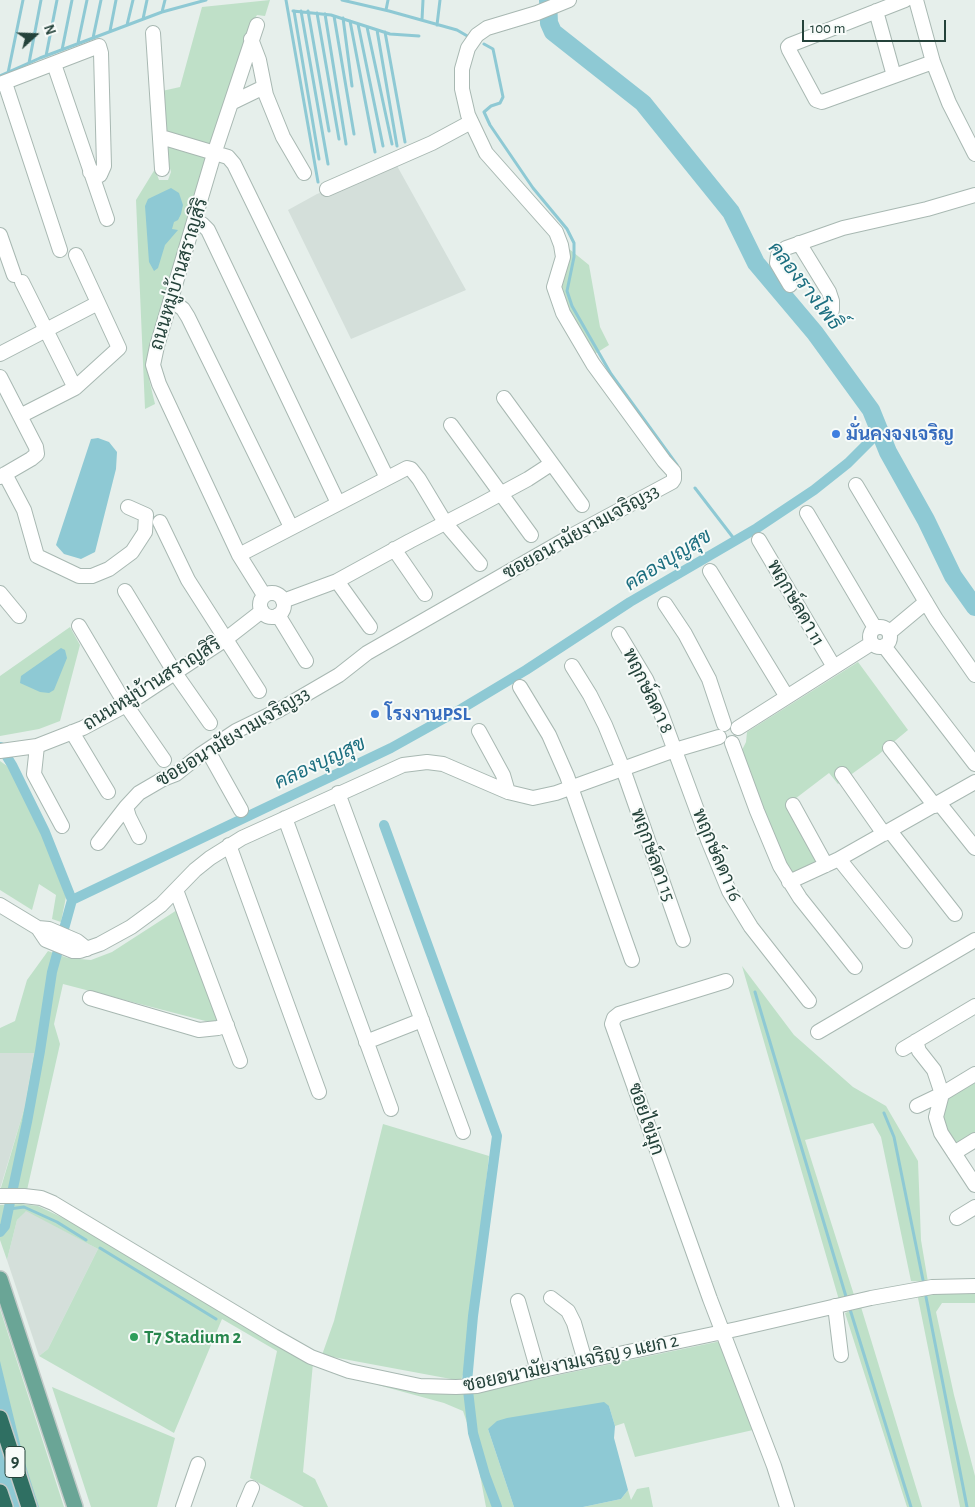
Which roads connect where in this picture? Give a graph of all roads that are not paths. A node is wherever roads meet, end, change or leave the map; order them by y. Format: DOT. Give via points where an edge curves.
graph roads {
  1 [pos="905,0"];
  2 [pos="916,0"];
  3 [pos="566,1"];
  4 [pos="876,11"];
  5 [pos="257,25"];
  6 [pos="153,34"];
  7 [pos="251,40"];
  8 [pos="933,62"];
  9 [pos="54,64"];
  10 [pos="894,76"];
  11 [pos="3,84"];
  12 [pos="264,87"];
  13 [pos="231,103"];
  14 [pos="471,122"];
  15 [pos="161,137"];
  16 [pos="214,154"];
  17 [pos="975,154"];
  18 [pos="162,169"];
  19 [pos="90,172"];
  20 [pos="304,174"];
  21 [pos="326,189"];
  22 [pos="975,195"];
  23 [pos="107,219"];
  24 [pos="195,221"];
  25 [pos="0,235"];
  26 [pos="799,244"];
  27 [pos="60,250"];
  28 [pos="76,255"];
  29 [pos="790,286"];
  30 [pos="170,300"];
  31 [pos="98,303"];
  32 [pos="832,310"];
  33 [pos="46,330"];
  34 [pos="0,354"];
  35 [pos="0,377"];
  36 [pos="75,388"];
  37 [pos="504,398"];
  38 [pos="20,416"];
  39 [pos="451,425"];
  40 [pos="551,464"];
  41 [pos="3,475"];
  42 [pos="386,478"];
  43 [pos="856,485"];
  44 [pos="499,494"];
  45 [pos="338,503"];
  46 [pos="582,505"];
  47 [pos="128,506"];
  48 [pos="807,513"];
  49 [pos="160,522"];
  50 [pos="446,524"];
  51 [pos="291,528"];
  52 [pos="531,535"];
  53 [pos="759,540"];
  54 [pos="394,550"];
  55 [pos="239,555"];
  56 [pos="480,564"];
  57 [pos="710,571"];
  58 [pos="337,581"];
  59 [pos="125,592"];
  60 [pos="0,594"];
  61 [pos="425,594"];
  62 [pos="264,595"];
  63 [pos="283,601"];
  64 [pos="926,602"];
  65 [pos="665,604"];
  66 [pos="262,611"];
  67 [pos="278,615"];
  68 [pos="18,616"];
  69 [pos="79,626"];
  70 [pos="370,627"];
  71 [pos="875,628"];
  72 [pos="890,632"];
  73 [pos="618,634"];
  74 [pos="226,639"];
  75 [pos="878,645"];
  76 [pos="306,661"];
  77 [pos="572,666"];
  78 [pos="834,667"];
  79 [pos="175,673"];
  80 [pos="975,675"];
  81 [pos="520,687"];
  82 [pos="259,692"];
  83 [pos="787,697"];
  84 [pos="126,705"];
  85 [pos="210,723"];
  86 [pos="727,730"];
  87 [pos="479,731"];
  88 [pos="72,732"];
  89 [pos="37,746"];
  90 [pos="890,748"];
  91 [pos="675,750"];
  92 [pos="3,751"];
  93 [pos="208,751"];
  94 [pos="164,760"];
  95 [pos="975,764"];
  96 [pos="622,769"];
  97 [pos="842,774"];
  98 [pos="975,782"];
  99 [pos="571,788"];
  100 [pos="108,792"];
  101 [pos="508,792"];
  102 [pos="338,793"];
  103 [pos="937,804"];
  104 [pos="793,805"];
  105 [pos="126,806"];
  106 [pos="241,810"];
  107 [pos="285,818"];
  108 [pos="62,826"];
  109 [pos="887,833"];
  110 [pos="139,837"];
  111 [pos="98,843"];
  112 [pos="229,845"];
  113 [pos="975,848"];
  114 [pos="833,862"];
  115 [pos="789,882"];
  116 [pos="176,890"];
  117 [pos="0,905"];
  118 [pos="955,914"];
  119 [pos="683,940"];
  120 [pos="975,940"];
  121 [pos="905,941"];
  122 [pos="632,960"];
  123 [pos="855,967"];
  124 [pos="726,981"];
  125 [pos="90,998"];
  126 [pos="810,1000"];
  127 [pos="975,1006"];
  128 [pos="422,1020"];
  129 [pos="227,1025"];
  130 [pos="818,1032"];
  131 [pos="916,1041"];
  132 [pos="366,1042"];
  133 [pos="902,1049"];
  134 [pos="240,1061"];
  135 [pos="975,1074"];
  136 [pos="319,1092"];
  137 [pos="942,1094"];
  138 [pos="917,1106"];
  139 [pos="391,1109"];
  140 [pos="463,1132"];
  141 [pos="975,1140"];
  142 [pos="954,1153"];
  143 [pos="975,1185"];
  144 [pos="2,1196"];
  145 [pos="975,1207"];
  146 [pos="957,1218"];
  147 [pos="0,1279"];
  148 [pos="975,1286"];
  149 [pos="551,1298"];
  150 [pos="518,1301"];
  151 [pos="846,1304"];
  152 [pos="724,1332"];
  153 [pos="841,1355"];
  154 [pos="585,1361"];
  155 [pos="538,1371"];
  156 [pos="0,1418"];
  157 [pos="198,1464"];
  158 [pos="252,1488"];
  159 [pos="0,1492"];
  160 [pos="5,1507"];
  161 [pos="29,1507"];
  162 [pos="75,1507"];
  163 [pos="184,1507"];
  164 [pos="244,1507"];
  165 [pos="788,1507"];
  1 -- 4 [label="street"];
  2 -- 8 [label="street"];
  3 -- 14 [label="street, ซอยอนามัยงามเจริญ33" via="488,28 477,35 468,48 462,69 462,89"];
  4 -- 10 [label="street"];
  4 -- 10 [label="street" via="788,47 816,100 822,102"];
  5 -- 7 [label="street, ถนนหมู่บ้านสราญสิริ"];
  6 -- 15 [label="street"];
  7 -- 12 [label="street"];
  7 -- 13 [label="street, ถนนหมู่บ้านสราญสิริ"];
  8 -- 10 [label="street"];
  8 -- 17 [label="street"];
  9 -- 11 [label="street"];
  9 -- 19 [label="street"];
  9 -- 19 [label="street" via="96,46 100,48 104,166 96,177"];
  11 -- 27 [label="street"];
  12 -- 13 [label="street"];
  12 -- 20 [label="street" via="283,137"];
  13 -- 16 [label="street, ถนนหมู่บ้านสราญสิริ"];
  14 -- 21 [label="street" via="443,138"];
  14 -- 93 [label="street, ซอยอนามัยงามเจริญ33" via="486,153 556,232 563,257 554,288 562,313 593,364 674,472 674,478 367,653 339,675 236,731"];
  15 -- 16 [label="street"];
  15 -- 18 [label="street"];
  16 -- 24 [label="street, ถนนหมู่บ้านสราญสิริ"];
  16 -- 42 [label="street" via="228,158 234,164"];
  19 -- 23 [label="street"];
  22 -- 26 [label="street" via="843,228"];
  24 -- 30 [label="street, ถนนหมู่บ้านสราญสิริ"];
  24 -- 45 [label="street" via="208,230"];
  25 -- 33 [label="street" via="18,278"];
  26 -- 29 [label="street" via="781,251 776,258"];
  26 -- 32 [label="street" via="829,292"];
  28 -- 31 [label="street"];
  30 -- 51 [label="street" via="188,316"];
  30 -- 55 [label="street, ถนนหมู่บ้านสราญสิริ" via="154,356 155,375"];
  31 -- 33 [label="street"];
  31 -- 36 [label="street" via="119,348"];
  33 -- 34 [label="street"];
  33 -- 36 [label="street"];
  35 -- 38 [label="street"];
  36 -- 38 [label="street"];
  37 -- 40 [label="street"];
  38 -- 41 [label="street" via="37,454"];
  39 -- 44 [label="street"];
  40 -- 44 [label="street"];
  40 -- 46 [label="street"];
  41 -- 47 [label="street" via="24,510 37,556 79,576 92,576 109,569 132,552 145,532 146,515"];
  42 -- 45 [label="street"];
  42 -- 50 [label="street" via="410,468"];
  43 -- 64 [label="street"];
  44 -- 50 [label="street"];
  44 -- 52 [label="street"];
  45 -- 51 [label="street"];
  48 -- 71 [label="street"];
  49 -- 74 [label="street" via="188,580"];
  50 -- 54 [label="street"];
  50 -- 56 [label="street"];
  51 -- 55 [label="street"];
  53 -- 78 [label="street, พฤกษ์ลดา 11"];
  54 -- 58 [label="street"];
  54 -- 61 [label="street"];
  55 -- 62 [label="street, ถนนหมู่บ้านสราญสิริ"];
  57 -- 83 [label="street"];
  58 -- 63 [label="street"];
  58 -- 70 [label="street"];
  59 -- 79 [label="street"];
  60 -- 68 [label="street"];
  62 -- 63 [label="street" via="272,592"];
  62 -- 66 [label="street" via="260,605"];
  63 -- 67 [label="street" via="284,608"];
  64 -- 72 [label="street"];
  64 -- 80 [label="street"];
  65 -- 86 [label="street" via="705,672"];
  66 -- 67 [label="street" via="269,616"];
  66 -- 74 [label="street, ถนนหมู่บ้านสราญสิริ"];
  67 -- 76 [label="street"];
  69 -- 84 [label="street"];
  71 -- 72 [label="street" via="885,627"];
  71 -- 75 [label="street" via="870,636"];
  72 -- 75 [label="street" via="890,642"];
  73 -- 91 [label="street, พฤกษ์ลดา 8" via="646,679"];
  74 -- 79 [label="street, ถนนหมู่บ้านสราญสิริ"];
  74 -- 82 [label="street"];
  75 -- 78 [label="street"];
  75 -- 95 [label="street"];
  77 -- 96 [label="street, พฤกษ์ลดา 15" via="605,725"];
  78 -- 83 [label="street"];
  79 -- 84 [label="street, ถนนหมู่บ้านสราญสิริ"];
  79 -- 85 [label="street"];
  81 -- 99 [label="street" via="548,735"];
  83 -- 86 [label="street"];
  84 -- 88 [label="street, ถนนหมู่บ้านสราญสิริ"];
  84 -- 94 [label="street"];
  86 -- 91 [label="street"];
  86 -- 115 [label="street" via="739,736 732,743 770,843"];
  87 -- 101 [label="street" via="503,775"];
  88 -- 89 [label="street, ถนนหมู่บ้านสราญสิริ"];
  88 -- 100 [label="street"];
  89 -- 92 [label="street, ถนนหมู่บ้านสราญสิริ"];
  89 -- 108 [label="street" via="34,774"];
  90 -- 103 [label="street"];
  91 -- 96 [label="street"];
  91 -- 126 [label="street, พฤกษ์ลดา 16" via="729,891 751,927"];
  93 -- 105 [label="street, ซอยอนามัยงามเจริญ33" via="176,774 139,793"];
  93 -- 106 [label="street"];
  96 -- 99 [label="street"];
  96 -- 119 [label="street, พฤกษ์ลดา 15"];
  97 -- 109 [label="street"];
  98 -- 103 [label="street"];
  99 -- 101 [label="street" via="532,798"];
  99 -- 122 [label="street"];
  101 -- 102 [label="street" via="454,768 427,762 403,765"];
  102 -- 107 [label="street"];
  102 -- 128 [label="street"];
  103 -- 109 [label="street"];
  103 -- 113 [label="street"];
  104 -- 114 [label="street"];
  105 -- 110 [label="street"];
  105 -- 111 [label="street, ซอยอนามัยงามเจริญ33"];
  107 -- 112 [label="street"];
  107 -- 132 [label="street"];
  109 -- 114 [label="street"];
  109 -- 118 [label="street"];
  112 -- 116 [label="street"];
  112 -- 136 [label="street"];
  114 -- 115 [label="street"];
  114 -- 121 [label="street"];
  115 -- 123 [label="street"];
  116 -- 117 [label="street" via="131,926 100,944 79,947 45,932"];
  116 -- 129 [label="street"];
  120 -- 130 [label="street"];
  124 -- 152 [label="street, ซอยไข่มุก" via="619,1014 612,1024"];
  125 -- 129 [label="street" via="199,1030"];
  127 -- 131 [label="street"];
  128 -- 132 [label="street"];
  128 -- 140 [label="street"];
  129 -- 134 [label="street"];
  131 -- 133 [label="street"];
  131 -- 137 [label="street" via="919,1052 934,1070"];
  132 -- 139 [label="street"];
  135 -- 137 [label="street"];
  137 -- 138 [label="street"];
  137 -- 142 [label="street" via="936,1117 941,1133"];
  141 -- 142 [label="street"];
  142 -- 143 [label="street"];
  144 -- 155 [label="street, ซอยอนามัยงามเจริญ 9 แยก 2" via="42,1198 53,1203 274,1336 334,1367 420,1386 456,1387 477,1386"];
  145 -- 146 [label="street"];
  147 -- 162 [label="main road"];
  148 -- 151 [label="street, ซอยอนามัยงามเจริญ 9 แยก 2" via="932,1287"];
  149 -- 154 [label="street" via="568,1311"];
  150 -- 155 [label="street"];
  151 -- 152 [label="street, ซอยอนามัยงามเจริญ 9 แยก 2"];
  151 -- 153 [label="street"];
  152 -- 154 [label="street, ซอยอนามัยงามเจริญ 9 แยก 2"];
  152 -- 165 [label="street"];
  154 -- 155 [label="street, ซอยอนามัยงามเจริญ 9 แยก 2"];
  156 -- 161 [label="highway, 9"];
  157 -- 163 [label="street"];
  158 -- 164 [label="street"];
  159 -- 160 [label="highway, 9"];
}
